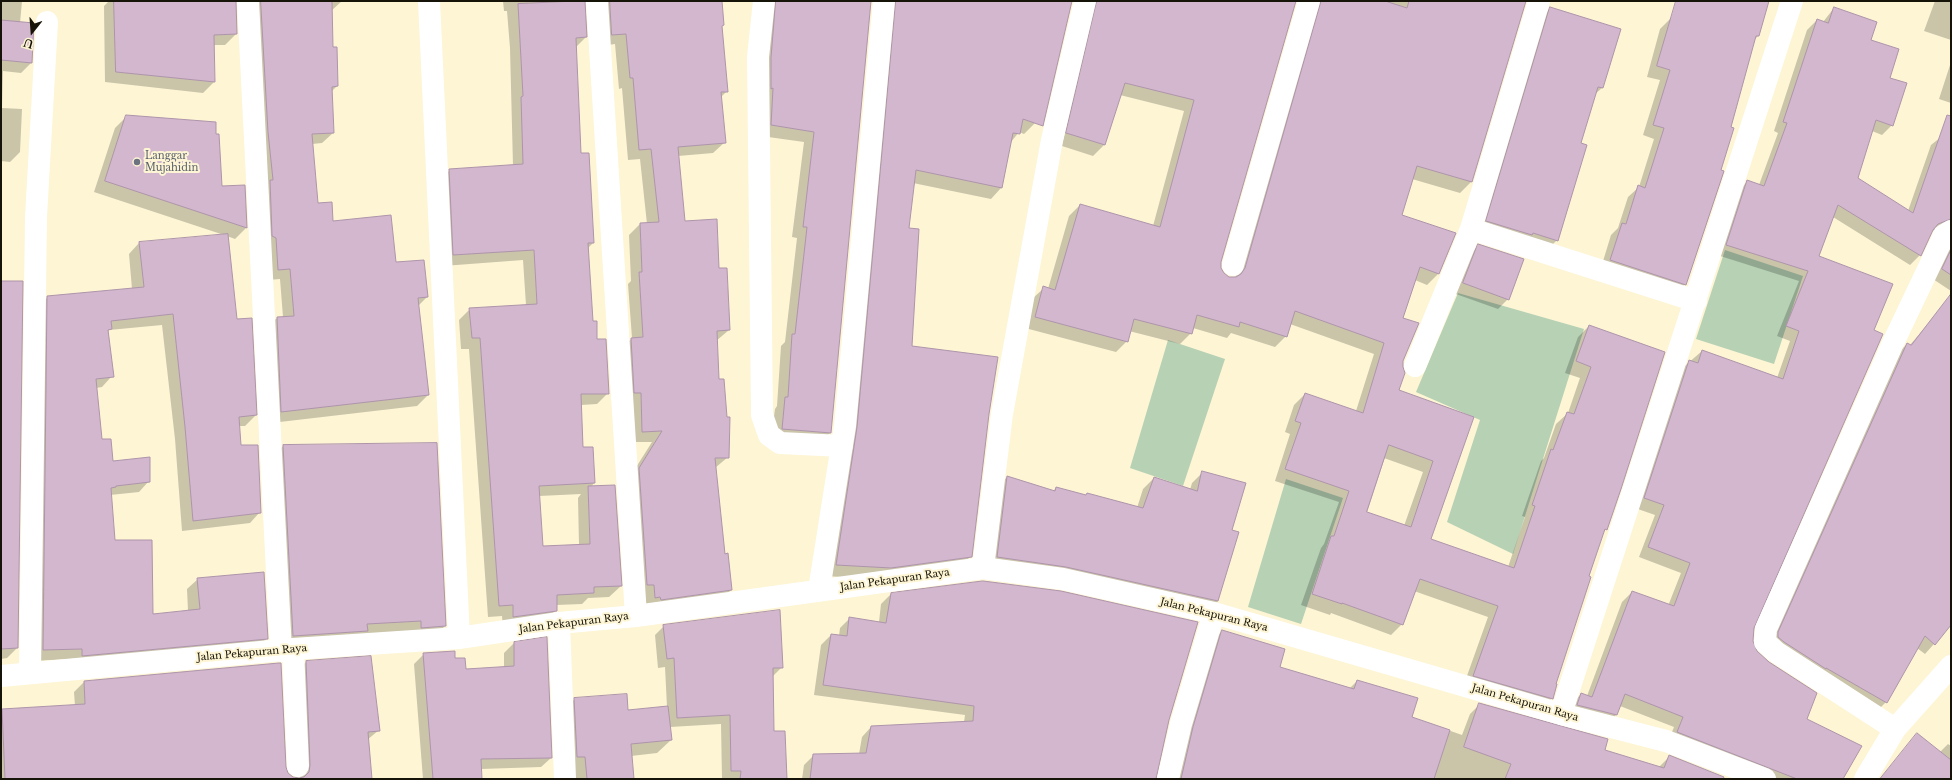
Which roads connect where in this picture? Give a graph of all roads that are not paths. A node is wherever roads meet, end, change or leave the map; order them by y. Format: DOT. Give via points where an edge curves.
graph roads {
  1 [pos="248,1"];
  2 [pos="429,1"];
  3 [pos="597,1"];
  4 [pos="764,1"];
  5 [pos="884,1"];
  6 [pos="1085,1"];
  7 [pos="1309,1"];
  8 [pos="1539,1"];
  9 [pos="1792,1"];
  10 [pos="47,22"];
  11 [pos="1471,229"];
  12 [pos="1951,231"];
  13 [pos="1234,265"];
  14 [pos="1696,301"];
  15 [pos="1415,366"];
  16 [pos="842,446"];
  17 [pos="983,568"];
  18 [pos="819,590"];
  19 [pos="1214,613"];
  20 [pos="636,616"];
  21 [pos="560,623"];
  22 [pos="459,638"];
  23 [pos="287,650"];
  24 [pos="1951,666"];
  25 [pos="30,674"];
  26 [pos="1,676"];
  27 [pos="1561,714"];
  28 [pos="1895,729"];
  29 [pos="298,766"];
  30 [pos="565,779"];
  31 [pos="1168,779"];
  32 [pos="1765,779"];
  33 [pos="1865,779"];
  1 -- 23 [label="street"];
  2 -- 22 [label="street"];
  3 -- 20 [label="street"];
  4 -- 16 [label="street" via="758,56 762,415 769,435 780,443"];
  5 -- 16 [label="street"];
  6 -- 17 [label="street" via="1052,140 1004,406"];
  7 -- 13 [label="street"];
  8 -- 11 [label="street"];
  9 -- 14 [label="street"];
  10 -- 25 [label="street" via="36,217"];
  11 -- 14 [label="street"];
  11 -- 15 [label="street"];
  12 -- 28 [label="street" via="1944,235 1893,343 1765,636 1765,642 1776,652"];
  14 -- 27 [label="street"];
  16 -- 18 [label="street"];
  17 -- 18 [label="street, Jalan Pekapuran Raya"];
  17 -- 19 [label="street, Jalan Pekapuran Raya" via="1063,579"];
  18 -- 20 [label="street, Jalan Pekapuran Raya"];
  19 -- 27 [label="street, Jalan Pekapuran Raya"];
  19 -- 31 [label="street" via="1181,724"];
  20 -- 21 [label="street, Jalan Pekapuran Raya"];
  21 -- 22 [label="street, Jalan Pekapuran Raya"];
  21 -- 30 [label="street"];
  22 -- 23 [label="street, Jalan Pekapuran Raya"];
  23 -- 25 [label="street, Jalan Pekapuran Raya"];
  23 -- 29 [label="street"];
  24 -- 28 [label="street"];
  25 -- 26 [label="street, Jalan Pekapuran Raya"];
  27 -- 32 [label="street, Jalan Pekapuran Raya" via="1666,741"];
  28 -- 33 [label="street"];
}
